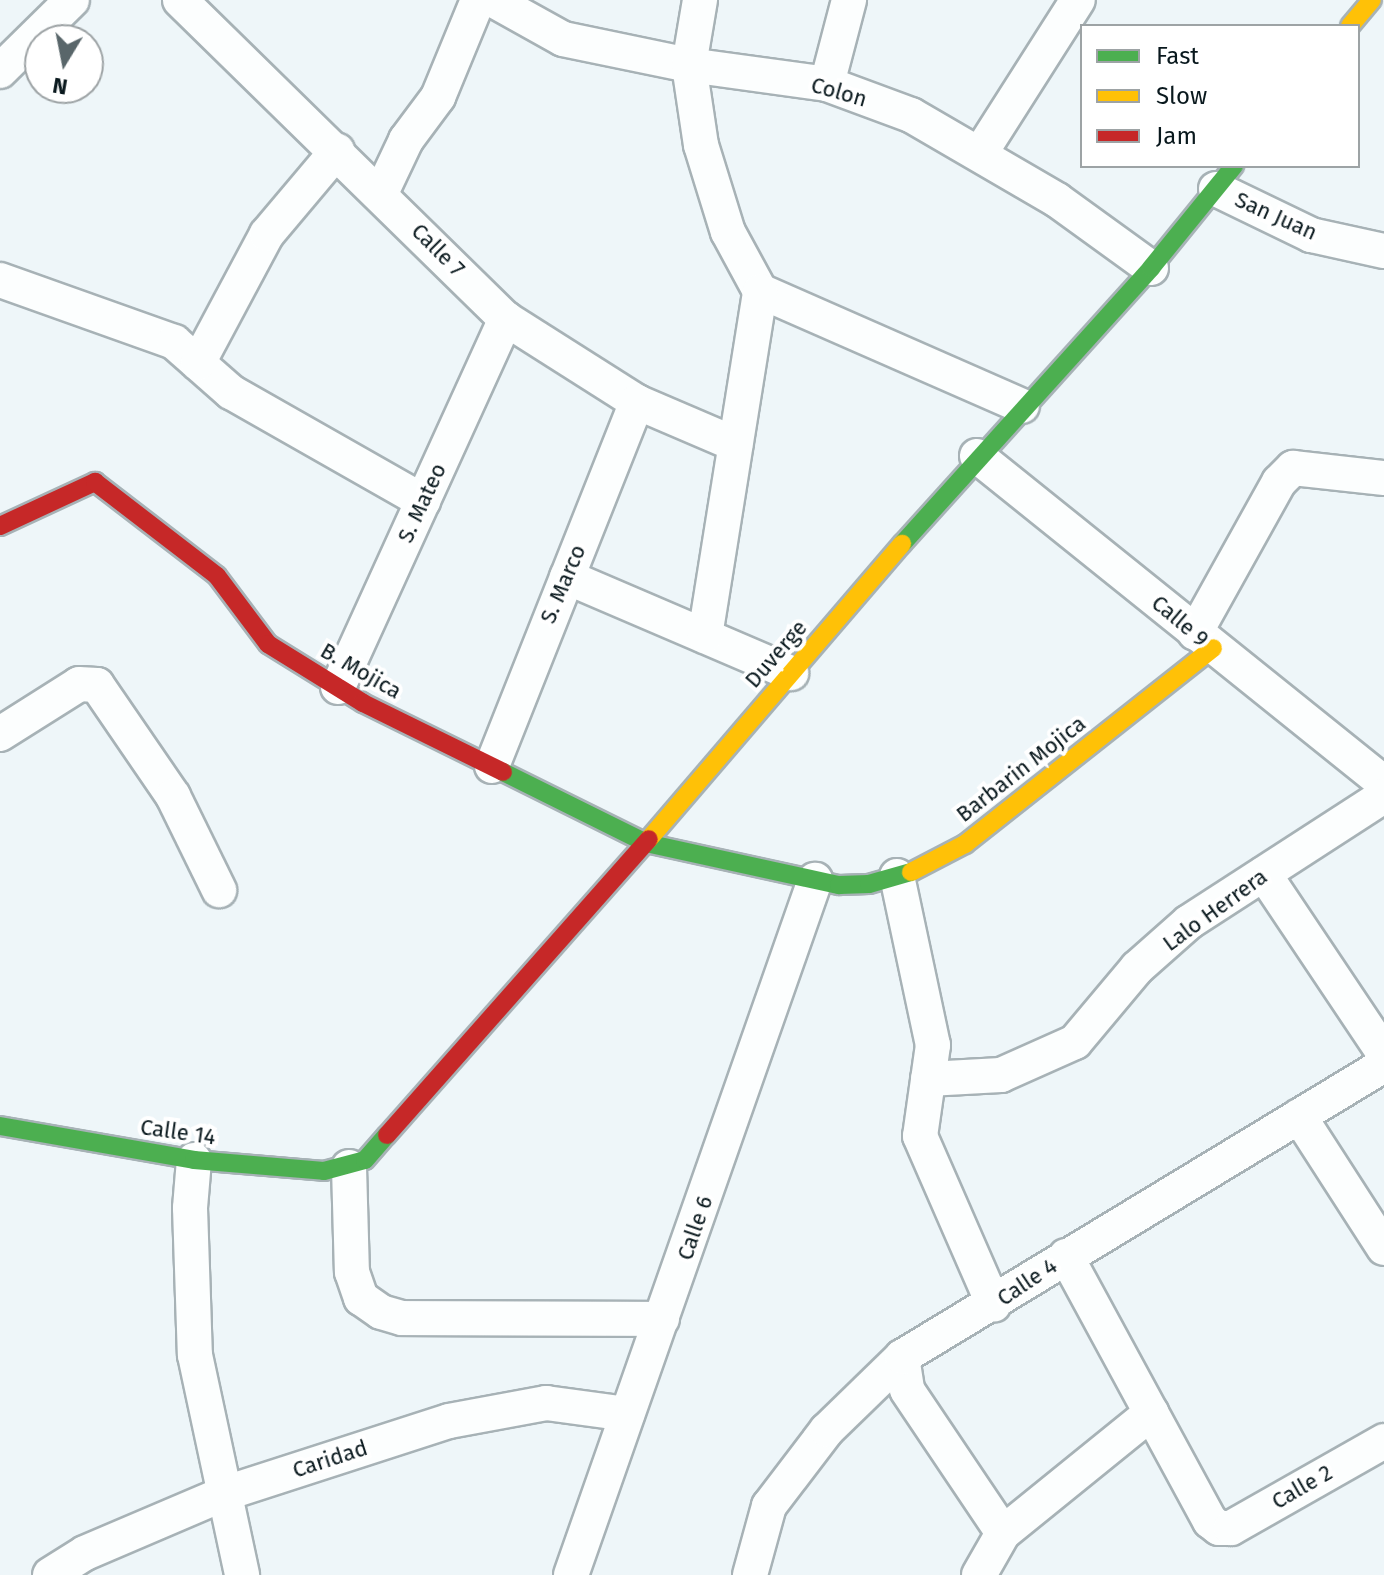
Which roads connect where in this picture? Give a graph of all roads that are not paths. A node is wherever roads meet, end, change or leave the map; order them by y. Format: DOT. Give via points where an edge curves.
graph roads {
  1 [pos="72,0"];
  2 [pos="180,0"];
  3 [pos="478,0"];
  4 [pos="493,0"];
  5 [pos="700,0"];
  6 [pos="849,0"];
  7 [pos="1078,0"];
  8 [pos="689,65"];
  9 [pos="0,71"];
  10 [pos="827,84"];
  11 [pos="337,151"];
  12 [pos="981,152"];
  13 [pos="1225,177"];
  14 [pos="381,193"];
  15 [pos="1384,251"];
  16 [pos="1151,268"];
  17 [pos="0,280"];
  18 [pos="760,291"];
  19 [pos="506,319"];
  20 [pos="198,363"];
  21 [pos="637,402"];
  22 [pos="1022,406"];
  23 [pos="735,444"];
  24 [pos="977,456"];
  25 [pos="1384,478"];
  26 [pos="423,501"];
  27 [pos="0,526"];
  28 [pos="567,577"];
  29 [pos="705,636"];
  30 [pos="1204,641"];
  31 [pos="791,673"];
  32 [pos="338,687"];
  33 [pos="0,734"];
  34 [pos="492,766"];
  35 [pos="1384,783"];
  36 [pos="1384,796"];
  37 [pos="646,843"];
  38 [pos="1264,874"];
  39 [pos="897,876"];
  40 [pos="827,883"];
  41 [pos="219,890"];
  42 [pos="1384,1053"];
  43 [pos="1384,1065"];
  44 [pos="928,1079"];
  45 [pos="1299,1116"];
  46 [pos="0,1126"];
  47 [pos="194,1160"];
  48 [pos="349,1167"];
  49 [pos="1384,1248"];
  50 [pos="1066,1256"];
  51 [pos="994,1305"];
  52 [pos="662,1319"];
  53 [pos="902,1357"];
  54 [pos="1151,1413"];
  55 [pos="627,1414"];
  56 [pos="1384,1441"];
  57 [pos="223,1494"];
  58 [pos="1003,1533"];
  59 [pos="50,1575"];
  60 [pos="242,1575"];
  61 [pos="571,1575"];
  62 [pos="750,1575"];
  63 [pos="979,1575"];
  1 -- 9 [label="street"];
  2 -- 11 [label="street, Calle 7"];
  3 -- 14 [label="street" via="438,97 406,140"];
  4 -- 8 [label="street, Colon" via="563,39"];
  5 -- 8 [label="street"];
  6 -- 10 [label="street"];
  7 -- 12 [label="street"];
  8 -- 10 [label="street, Colon"];
  8 -- 18 [label="street" via="701,145 728,232"];
  10 -- 12 [label="street, Colon" via="911,115"];
  11 -- 14 [label="street, Calle 7"];
  11 -- 20 [label="street" via="267,234"];
  12 -- 16 [label="street, Colon"];
  13 -- 15 [label="street, San Juan" via="1311,235"];
  13 -- 16 [label="street, Duverge"];
  14 -- 19 [label="street, Calle 7"];
  16 -- 22 [label="street, Duverge"];
  17 -- 20 [label="street" via="174,342"];
  18 -- 22 [label="street"];
  18 -- 23 [label="street"];
  19 -- 21 [label="street, Calle 7"];
  19 -- 26 [label="street, S. Mateo"];
  20 -- 26 [label="street" via="231,392"];
  21 -- 23 [label="street, Calle 7"];
  21 -- 28 [label="street, S. Marco"];
  22 -- 24 [label="street, Duverge"];
  23 -- 29 [label="street"];
  24 -- 30 [label="street, Calle 9"];
  24 -- 31 [label="street, Duverge"];
  25 -- 30 [label="street" via="1293,468 1279,482"];
  26 -- 32 [label="street, S. Mateo"];
  27 -- 32 [label="street, B. Mojica" via="95,482 217,576 268,644"];
  28 -- 29 [label="street"];
  28 -- 34 [label="street, S. Marco"];
  29 -- 31 [label="street"];
  30 -- 35 [label="street, Calle 9"];
  30 -- 39 [label="street, Barbarin Mojica" via="965,844 922,869"];
  31 -- 37 [label="street, Duverge"];
  32 -- 34 [label="street, B. Mojica"];
  33 -- 41 [label="street" via="89,682 97,685 173,796"];
  34 -- 37 [label="street, B. Mojica"];
  36 -- 38 [label="street, Lalo Herrera"];
  37 -- 40 [label="street, B. Mojica"];
  37 -- 48 [label="street, Duverge" via="381,1145"];
  38 -- 42 [label="street"];
  38 -- 44 [label="street, Lalo Herrera" via="1189,922 1137,968 1075,1042 1001,1075"];
  39 -- 40 [label="street, Barbarin Mojica"];
  39 -- 44 [label="street" via="933,1045"];
  40 -- 52 [label="street, Calle 6"];
  43 -- 45 [label="street, Calle 4"];
  44 -- 51 [label="street" via="920,1136"];
  45 -- 49 [label="street"];
  45 -- 50 [label="street, Calle 4"];
  46 -- 47 [label="street, Calle 14"];
  47 -- 48 [label="street, Calle 14" via="324,1171"];
  47 -- 57 [label="street" via="190,1208 195,1355"];
  48 -- 52 [label="street" via="352,1272 361,1298 381,1312 402,1318"];
  50 -- 51 [label="street, Calle 4"];
  50 -- 54 [label="street"];
  51 -- 53 [label="street, Calle 4"];
  52 -- 55 [label="street, Calle 6"];
  53 -- 58 [label="street" via="907,1390"];
  53 -- 62 [label="street, Calle 4" via="827,1430 769,1506"];
  54 -- 56 [label="street, Calle 2" via="1210,1521 1219,1528 1231,1528"];
  54 -- 58 [label="street"];
  55 -- 57 [label="street, Caridad" via="546,1403 463,1418"];
  55 -- 61 [label="street, Calle 6"];
  57 -- 59 [label="street, Caridad" via="85,1553"];
  57 -- 60 [label="street"];
  58 -- 63 [label="street"];
}
